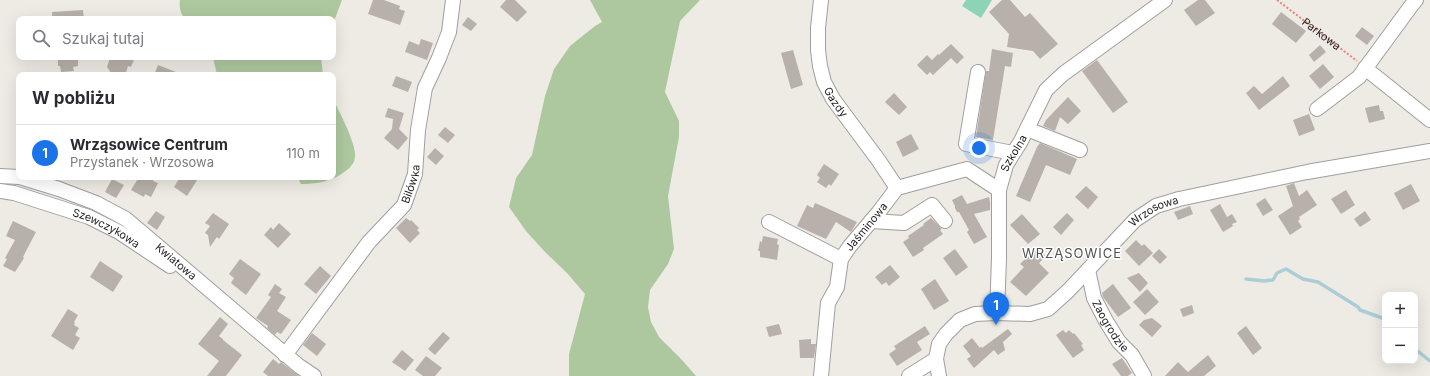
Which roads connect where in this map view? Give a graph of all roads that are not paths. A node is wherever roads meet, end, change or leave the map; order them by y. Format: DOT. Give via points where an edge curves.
graph roads {
  1 [pos="453,0"];
  2 [pos="822,0"];
  3 [pos="1165,0"];
  4 [pos="1416,0"];
  5 [pos="1366,68"];
  6 [pos="978,72"];
  7 [pos="1317,109"];
  8 [pos="1430,120"];
  9 [pos="1026,129"];
  10 [pos="1080,150"];
  11 [pos="1430,150"];
  12 [pos="1013,153"];
  13 [pos="0,176"];
  14 [pos="16,177"];
  15 [pos="31,180"];
  16 [pos="897,188"];
  17 [pos="999,190"];
  18 [pos="0,191"];
  19 [pos="945,220"];
  20 [pos="871,221"];
  21 [pos="769,222"];
  22 [pos="841,259"];
  23 [pos="1088,270"];
  24 [pos="222,301"];
  25 [pos="997,313"];
  26 [pos="285,355"];
  27 [pos="936,359"];
  28 [pos="314,376"];
  29 [pos="821,376"];
  30 [pos="909,376"];
  31 [pos="939,376"];
  32 [pos="1144,376"];
  1 -- 26 [label="street, Bilówka" via="449,32 425,88 418,130 415,174 404,205 369,242"];
  2 -- 16 [label="street, Gazdy" via="818,50 824,82 833,99"];
  3 -- 9 [label="street, Szkolna" via="1062,74 1046,90"];
  4 -- 5 [label="street"];
  5 -- 7 [label="street"];
  5 -- 8 [label="street"];
  6 -- 12 [label="street" via="966,144"];
  9 -- 10 [label="street"];
  9 -- 12 [label="street, Szkolna"];
  11 -- 23 [label="street, Wrzosowa" via="1172,200 1148,210 1135,220"];
  12 -- 17 [label="street, Szkolna" via="1006,165"];
  13 -- 14 [label="street, Kwiatowa"];
  15 -- 24 [label="street, Kwiatowa" via="96,203 126,220"];
  16 -- 17 [label="street" via="967,169"];
  16 -- 20 [label="street, Jaśminowa"];
  17 -- 25 [label="street, Szkolna"];
  18 -- 24 [label="street, Szewczykowa" via="14,193 94,219 119,232 205,293"];
  19 -- 20 [label="street" via="932,205 904,224"];
  20 -- 22 [label="street, Jaśminowa"];
  21 -- 22 [label="street"];
  22 -- 29 [label="street, Jaśminowa" via="837,287 828,303"];
  23 -- 25 [label="street, Wrzosowa" via="1048,309 1030,314"];
  23 -- 32 [label="street, Zaogrodzie" via="1094,298 1106,321 1132,355"];
  24 -- 26 [label="street, Kwiatowa"];
  25 -- 27 [label="street, Wrzosowa" via="975,314 960,320 941,341"];
  26 -- 28 [label="street, Kwiatowa"];
  27 -- 30 [label="street"];
  27 -- 31 [label="street"];
}
